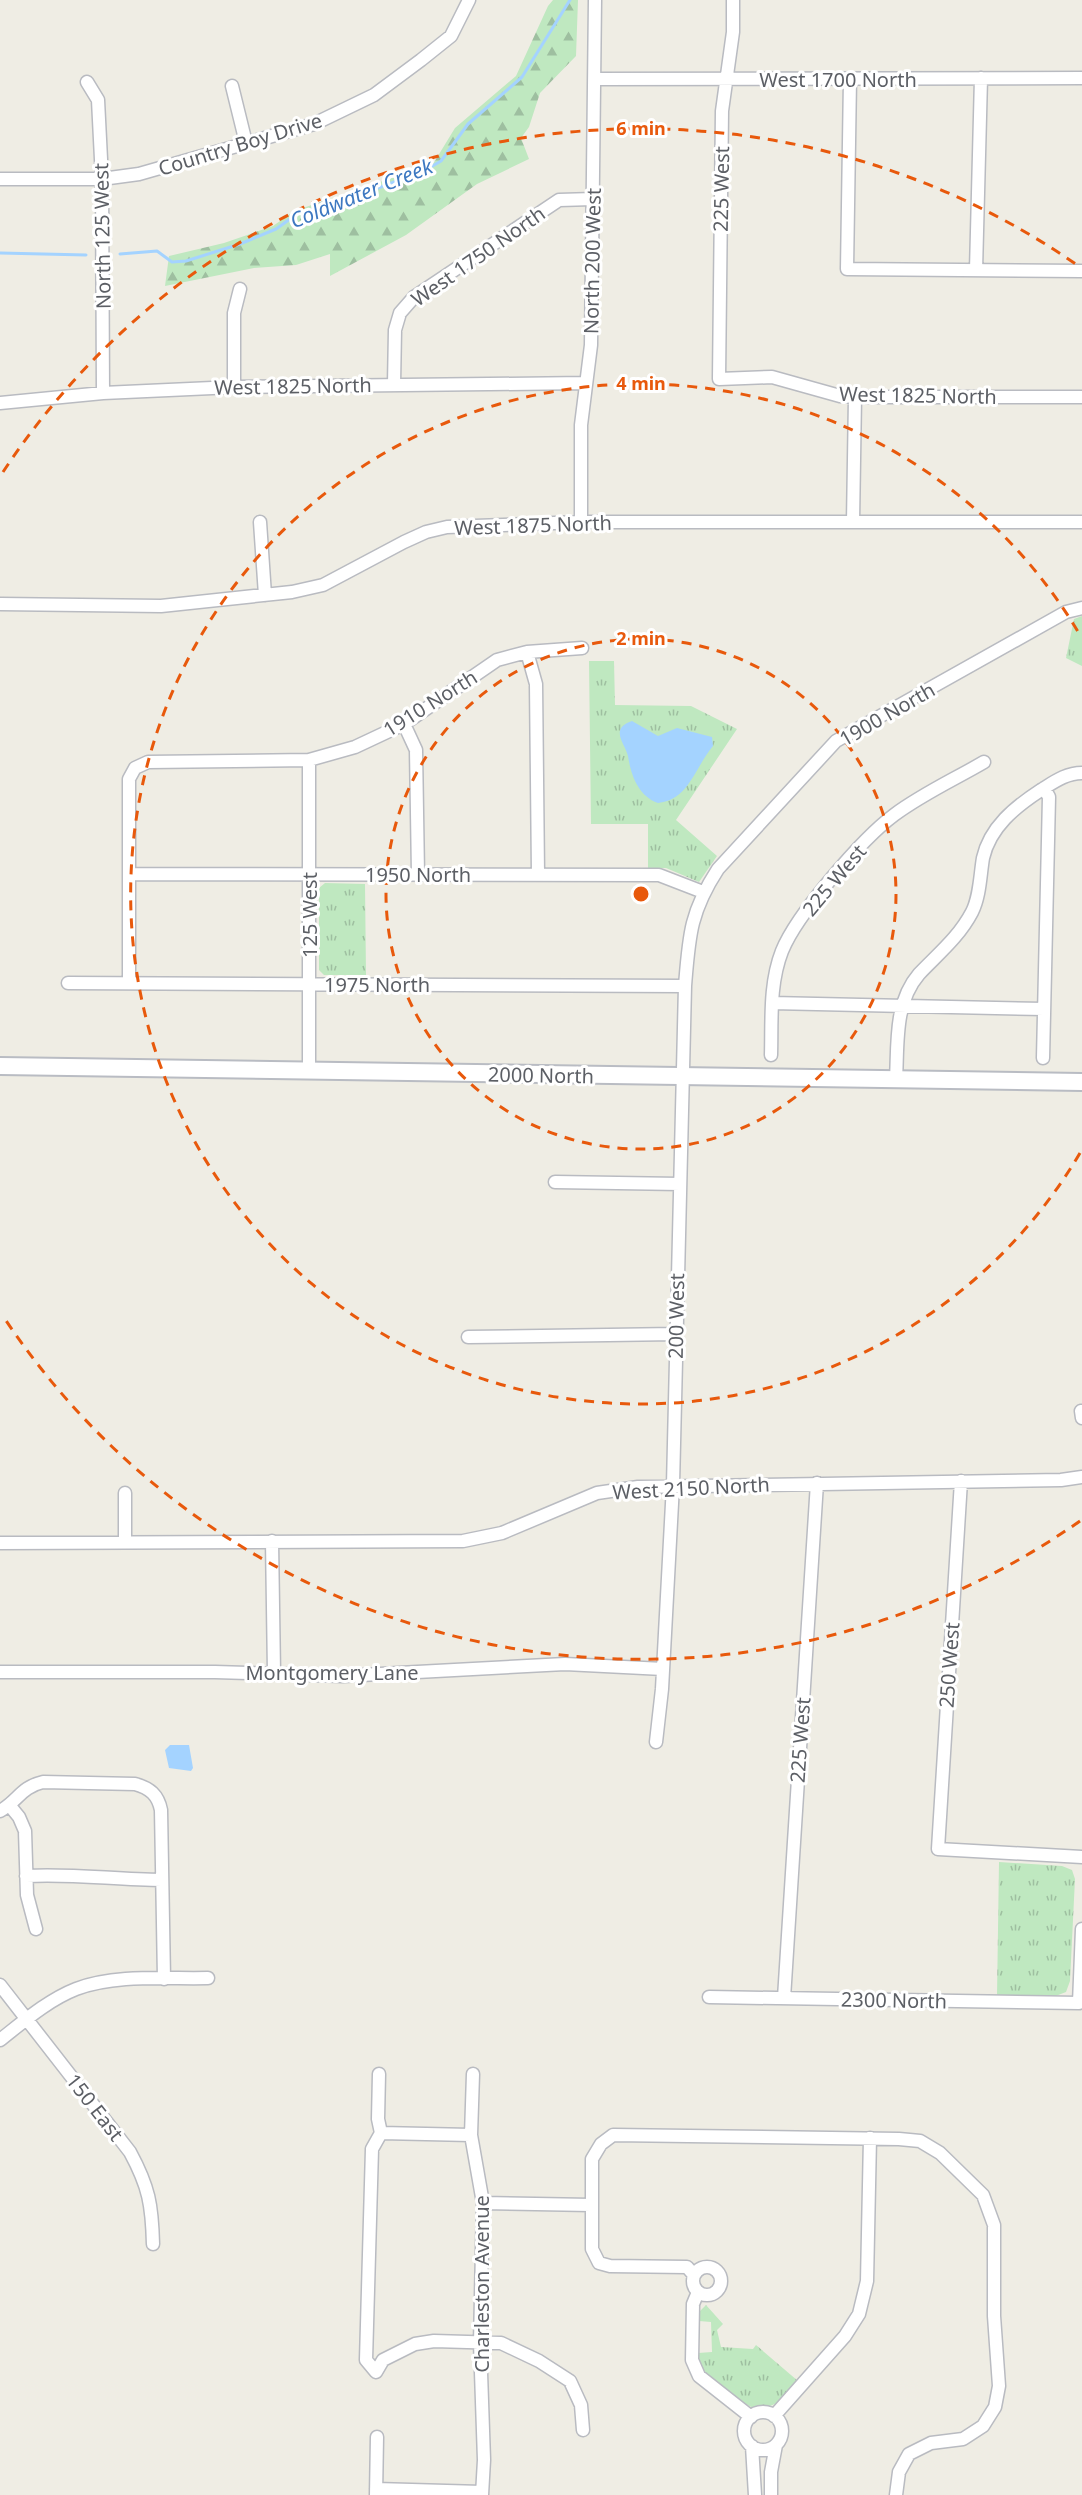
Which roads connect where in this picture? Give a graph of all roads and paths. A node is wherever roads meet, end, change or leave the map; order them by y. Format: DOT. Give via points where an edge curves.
graph roads {
  1 [pos="469,0"];
  2 [pos="595,0"];
  3 [pos="733,0"];
  4 [pos="981,78"];
  5 [pos="1082,78"];
  6 [pos="594,79"];
  7 [pos="728,79"];
  8 [pos="850,79"];
  9 [pos="87,82"];
  10 [pos="232,86"];
  11 [pos="246,143"];
  12 [pos="0,179"];
  13 [pos="102,179"];
  14 [pos="593,199"];
  15 [pos="976,270"];
  16 [pos="1082,271"];
  17 [pos="240,289"];
  18 [pos="720,379"];
  19 [pos="586,383"];
  20 [pos="394,384"];
  21 [pos="234,387"];
  22 [pos="103,393"];
  23 [pos="855,397"];
  24 [pos="1082,397"];
  25 [pos="0,403"];
  26 [pos="260,522"];
  27 [pos="581,522"];
  28 [pos="853,522"];
  29 [pos="1082,522"];
  30 [pos="265,595"];
  31 [pos="0,604"];
  32 [pos="1082,608"];
  33 [pos="582,648"];
  34 [pos="527,652"];
  35 [pos="404,724"];
  36 [pos="309,760"];
  37 [pos="984,762"];
  38 [pos="1082,773"];
  39 [pos="1044,788"];
  40 [pos="129,874"];
  41 [pos="309,874"];
  42 [pos="418,874"];
  43 [pos="538,874"];
  44 [pos="704,892"];
  45 [pos="68,983"];
  46 [pos="129,983"];
  47 [pos="309,984"];
  48 [pos="685,986"];
  49 [pos="772,1003"];
  50 [pos="902,1006"];
  51 [pos="1044,1009"];
  52 [pos="771,1055"];
  53 [pos="1043,1058"];
  54 [pos="0,1066"];
  55 [pos="309,1071"];
  56 [pos="683,1077"];
  57 [pos="896,1079"];
  58 [pos="1082,1082"];
  59 [pos="555,1182"];
  60 [pos="680,1184"];
  61 [pos="675,1334"];
  62 [pos="468,1337"];
  63 [pos="1082,1477"];
  64 [pos="961,1481"];
  65 [pos="817,1483"];
  66 [pos="673,1485"];
  67 [pos="125,1493"];
  68 [pos="272,1540"];
  69 [pos="125,1542"];
  70 [pos="0,1543"];
  71 [pos="663,1669"];
  72 [pos="0,1672"];
  73 [pos="274,1673"];
  74 [pos="656,1742"];
  75 [pos="5,1808"];
  76 [pos="1082,1857"];
  77 [pos="26,1876"];
  78 [pos="162,1880"];
  79 [pos="36,1929"];
  80 [pos="1082,1929"];
  81 [pos="208,1978"];
  82 [pos="164,1979"];
  83 [pos="0,1985"];
  84 [pos="709,1997"];
  85 [pos="784,1998"];
  86 [pos="25,2020"];
  87 [pos="0,2040"];
  88 [pos="379,2073"];
  89 [pos="473,2074"];
  90 [pos="381,2133"];
  91 [pos="471,2135"];
  92 [pos="870,2139"];
  93 [pos="483,2203"];
  94 [pos="591,2205"];
  95 [pos="153,2244"];
  96 [pos="694,2275"];
  97 [pos="698,2292"];
  98 [pos="480,2343"];
  99 [pos="774,2416"];
  100 [pos="751,2417"];
  101 [pos="583,2430"];
  102 [pos="377,2437"];
  103 [pos="776,2445"];
  104 [pos="752,2446"];
  105 [pos="376,2492"];
  106 [pos="482,2494"];
  107 [pos="755,2495"];
  108 [pos="771,2495"];
  109 [pos="897,2495"];
  1 -- 11 [label="street, Country Boy Drive" via="451,36 374,94 314,124"];
  2 -- 6 [label="street, North 200 West"];
  3 -- 7 [label="street, 225 West"];
  4 -- 5 [label="street, West 1700 North"];
  4 -- 8 [label="street, West 1700 North"];
  4 -- 15 [label="street"];
  6 -- 7 [label="street, West 1700 North"];
  6 -- 14 [label="street, North 200 West"];
  7 -- 8 [label="street, West 1700 North"];
  7 -- 18 [label="street, 225 West" via="722,111"];
  8 -- 15 [label="street" via="847,269"];
  9 -- 13 [label="street, North 125 West" via="98,100"];
  10 -- 11 [label="street"];
  11 -- 13 [label="street, Country Boy Drive" via="138,174"];
  12 -- 13 [label="street, Country Boy Drive"];
  13 -- 22 [label="street, North 125 West"];
  14 -- 19 [label="street, North 200 West" via="591,345"];
  14 -- 20 [label="street, West 1750 North" via="559,200 414,297 400,313 395,330"];
  15 -- 16 [label="street"];
  17 -- 21 [label="street" via="234,313"];
  18 -- 23 [label="street, West 1825 North" via="772,377"];
  19 -- 20 [label="street, West 1825 North"];
  19 -- 27 [label="street, North 200 West" via="581,425"];
  20 -- 21 [label="street, West 1825 North"];
  21 -- 22 [label="street, West 1825 North"];
  22 -- 25 [label="street, West 1825 North"];
  23 -- 24 [label="street, West 1825 North"];
  23 -- 28 [label="street"];
  26 -- 30 [label="street"];
  27 -- 28 [label="street, West 1875 North"];
  27 -- 30 [label="street, West 1875 North" via="447,527 404,542 323,585"];
  28 -- 29 [label="street, West 1875 North"];
  30 -- 31 [label="street, West 1875 North" via="161,606"];
  32 -- 44 [label="street, 1900 North" via="1066,612 836,741 718,869"];
  33 -- 34 [label="street, 1910 North"];
  34 -- 35 [label="street, 1910 North" via="497,660"];
  34 -- 43 [label="street" via="536,684"];
  35 -- 36 [label="street, 1910 North" via="355,747"];
  35 -- 42 [label="street" via="416,750"];
  36 -- 40 [label="street, 1910 North" via="148,762 135,768 129,779"];
  36 -- 41 [label="street, 125 West"];
  37 -- 49 [label="street, 225 West" via="894,815 823,889 782,951"];
  38 -- 39 [label="street" via="1058,779"];
  39 -- 50 [label="street" via="1019,804 991,837 973,909 951,942 917,977"];
  39 -- 51 [label="street" via="1049,797"];
  40 -- 41 [label="street, 1950 North"];
  40 -- 46 [label="street"];
  41 -- 42 [label="street, 1950 North"];
  41 -- 47 [label="street, 125 West"];
  42 -- 43 [label="street, 1950 North"];
  43 -- 44 [label="street, 1950 North" via="659,875"];
  44 -- 48 [label="street, 200 West" via="690,931"];
  45 -- 46 [label="street, 1975 North"];
  46 -- 47 [label="street, 1975 North"];
  47 -- 48 [label="street, 1975 North"];
  47 -- 55 [label="street, 125 West"];
  48 -- 56 [label="street, 200 West"];
  49 -- 50 [label="street"];
  49 -- 52 [label="street, 225 West"];
  50 -- 51 [label="street"];
  50 -- 57 [label="street" via="897,1028"];
  51 -- 53 [label="street"];
  54 -- 55 [label="street, 2000 North"];
  55 -- 56 [label="street, 2000 North"];
  56 -- 57 [label="street, 2000 North"];
  56 -- 60 [label="street, 200 West"];
  57 -- 58 [label="street, 2000 North"];
  59 -- 60 [label="street"];
  60 -- 61 [label="street, 200 West"];
  61 -- 62 [label="street"];
  61 -- 66 [label="street, 200 West"];
  63 -- 64 [label="street, West 2150 North"];
  64 -- 65 [label="street, West 2150 North"];
  64 -- 76 [label="street, 250 West" via="938,1849"];
  65 -- 66 [label="street, West 2150 North"];
  65 -- 85 [label="street, 225 West"];
  66 -- 68 [label="street, West 2150 North" via="597,1493 502,1533 463,1541"];
  66 -- 71 [label="street, 200 West"];
  67 -- 69 [label="street"];
  68 -- 69 [label="street, West 2150 North"];
  68 -- 73 [label="street"];
  69 -- 70 [label="street, West 2150 North"];
  71 -- 73 [label="street, Montgomery Lane" via="566,1664 372,1676"];
  71 -- 74 [label="street, 200 West"];
  72 -- 73 [label="street, Montgomery Lane"];
  75 -- 77 [label="street" via="19,1817 24,1831"];
  75 -- 78 [label="street" via="23,1790 43,1782 145,1786 153,1792 161,1810"];
  77 -- 78 [label="street"];
  77 -- 79 [label="street"];
  78 -- 82 [label="street"];
  80 -- 85 [label="street, 2300 North" via="1079,2002"];
  81 -- 82 [label="street"];
  82 -- 86 [label="street" via="113,1981 77,1989"];
  83 -- 86 [label="street, 150 East"];
  84 -- 85 [label="street, 2300 North"];
  86 -- 87 [label="street"];
  86 -- 95 [label="street, 150 East" via="130,2152 145,2179 152,2209"];
  88 -- 90 [label="street"];
  89 -- 91 [label="street, Charleston Avenue"];
  90 -- 91 [label="street"];
  90 -- 98 [label="street" via="372,2149 366,2360 376,2372 382,2360 415,2344"];
  91 -- 93 [label="street, Charleston Avenue"];
  92 -- 94 [label="street" via="613,2135 601,2144 592,2159"];
  92 -- 99 [label="street" via="867,2281 859,2314 845,2336"];
  92 -- 109 [label="street" via="920,2142 940,2153 983,2195 994,2225 999,2386 995,2407 983,2426 963,2439 931,2443 909,2454 899,2472"];
  93 -- 94 [label="street"];
  93 -- 98 [label="street, Charleston Avenue"];
  94 -- 96 [label="street" via="592,2249 599,2263 687,2267"];
  96 -- 97 [label="street" via="693,2284"];
  96 -- 97 [label="street" via="709,2267 722,2279 715,2293"];
  97 -- 100 [label="street" via="693,2300 692,2360 699,2376"];
  98 -- 101 [label="street" via="501,2343 570,2381 581,2404"];
  98 -- 106 [label="street, Charleston Avenue"];
  99 -- 100 [label="street" via="762,2413"];
  99 -- 103 [label="street" via="782,2427"];
  100 -- 104 [label="street" via="745,2435"];
  102 -- 105 [label="street"];
  103 -- 104 [label="street" via="764,2450"];
  103 -- 108 [label="street"];
  104 -- 107 [label="street"];
  105 -- 106 [label="street"];
}
